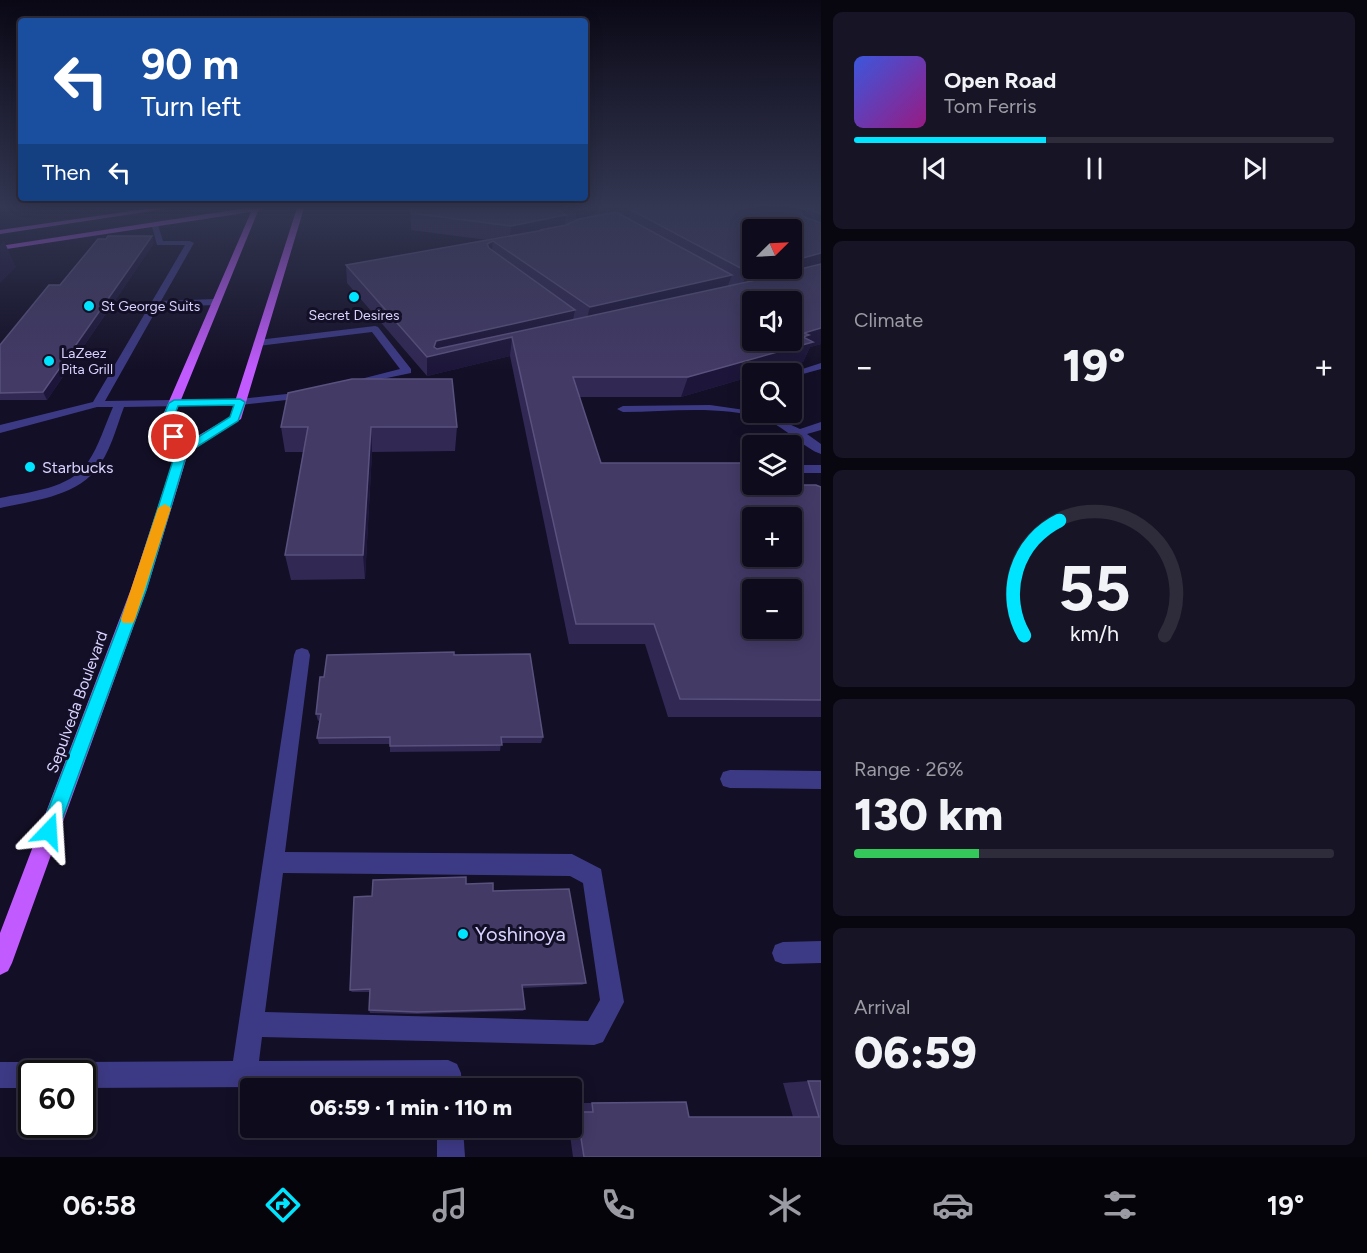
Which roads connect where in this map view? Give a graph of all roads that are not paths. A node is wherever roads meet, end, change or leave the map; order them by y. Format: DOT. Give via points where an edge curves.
graph roads {
  1 [pos="179,262"];
  2 [pos="233,262"];
  3 [pos="283,262"];
  4 [pos="215,302"];
  5 [pos="154,304"];
  6 [pos="258,343"];
  7 [pos="821,366"];
  8 [pos="420,368"];
  9 [pos="407,371"];
  10 [pos="802,371"];
  11 [pos="341,387"];
  12 [pos="319,392"];
  13 [pos="240,402"];
  14 [pos="174,403"];
  15 [pos="120,404"];
  16 [pos="97,405"];
  17 [pos="623,409"];
  18 [pos="821,426"];
  19 [pos="0,429"];
  20 [pos="798,433"];
  21 [pos="821,450"];
  22 [pos="182,451"];
  23 [pos="710,469"];
  24 [pos="742,469"];
  25 [pos="802,469"];
  26 [pos="821,469"];
  27 [pos="0,503"];
  28 [pos="302,655"];
  29 [pos="730,779"];
  30 [pos="821,780"];
  31 [pos="273,862"];
  32 [pos="821,952"];
  33 [pos="783,953"];
  34 [pos="0,963"];
  35 [pos="251,1024"];
  36 [pos="0,1075"];
  37 [pos="18,1075"];
  38 [pos="96,1075"];
  39 [pos="244,1075"];
  40 [pos="448,1078"];
  41 [pos="450,1138"];
  42 [pos="451,1157"];
  1 -- 5 [label="street"];
  2 -- 4 [label="main road"];
  3 -- 6 [label="main road"];
  4 -- 5 [label="street"];
  4 -- 14 [label="main road"];
  5 -- 16 [label="street"];
  6 -- 9 [label="street" via="375,329"];
  6 -- 13 [label="main road"];
  7 -- 10 [label="street"];
  8 -- 9 [label="street"];
  9 -- 11 [label="street"];
  12 -- 13 [label="street"];
  13 -- 14 [label="street"];
  13 -- 22 [label="main road" via="234,419"];
  14 -- 15 [label="street"];
  14 -- 22 [label="main road" via="166,422"];
  15 -- 16 [label="street"];
  15 -- 27 [label="street" via="92,467 56,489"];
  16 -- 19 [label="street"];
  17 -- 20 [label="street" via="709,409 763,415"];
  18 -- 20 [label="street"];
  20 -- 21 [label="street"];
  22 -- 34 [label="main road, Sepulveda Boulevard" via="139,590"];
  23 -- 24 [label="street"];
  25 -- 26 [label="street"];
  28 -- 31 [label="street"];
  29 -- 30 [label="street"];
  31 -- 35 [label="street"];
  31 -- 35 [label="street" via="572,865 593,877 612,1002 594,1033"];
  32 -- 33 [label="street"];
  35 -- 39 [label="street"];
  36 -- 37 [label="street"];
  38 -- 39 [label="street"];
  39 -- 40 [label="street" via="448,1073"];
  41 -- 42 [label="street"];
}
